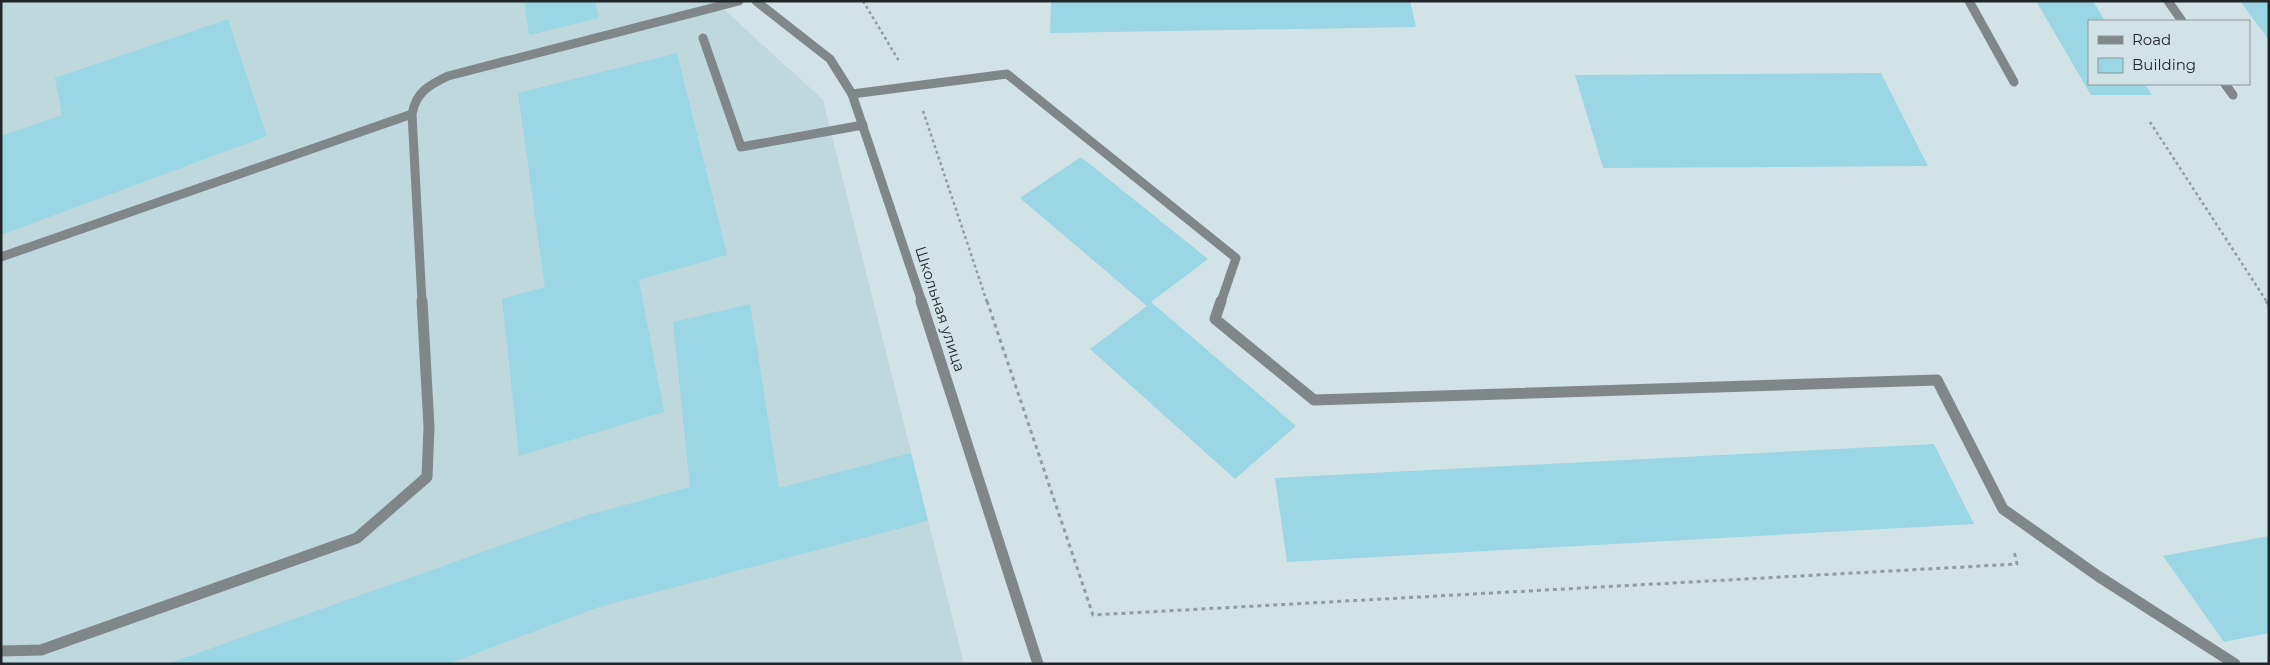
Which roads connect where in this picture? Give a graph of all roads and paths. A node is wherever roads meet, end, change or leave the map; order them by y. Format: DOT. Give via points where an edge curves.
graph roads {
  1 [pos="739,1"];
  2 [pos="756,1"];
  3 [pos="863,1"];
  4 [pos="1969,1"];
  5 [pos="2168,1"];
  6 [pos="2181,20"];
  7 [pos="703,38"];
  8 [pos="2014,82"];
  9 [pos="2226,85"];
  10 [pos="914,86"];
  11 [pos="852,94"];
  12 [pos="2233,95"];
  13 [pos="412,114"];
  14 [pos="2150,122"];
  15 [pos="863,125"];
  16 [pos="1,257"];
  17 [pos="2269,305"];
  18 [pos="2003,509"];
  19 [pos="1,650"];
  20 [pos="1038,664"];
  21 [pos="2235,664"];
  1 -- 13 [label="street" via="448,76 425,87 413,102"];
  2 -- 11 [label="street, Школьная улица" via="830,59"];
  3 -- 10 [label="path"];
  4 -- 8 [label="street"];
  5 -- 6 [label="street"];
  7 -- 15 [label="street" via="741,147"];
  9 -- 12 [label="street"];
  10 -- 11 [label="street"];
  10 -- 18 [label="street" via="1007,74 1236,258 1215,320 1314,400 1937,380"];
  10 -- 18 [label="path" via="1093,615 2017,564"];
  11 -- 15 [label="street, Школьная улица"];
  13 -- 16 [label="street"];
  13 -- 19 [label="street" via="429,427 427,477 357,538 41,650"];
  14 -- 17 [label="path"];
  15 -- 20 [label="street, Школьная улица"];
  18 -- 21 [label="street" via="2098,576"];
}
